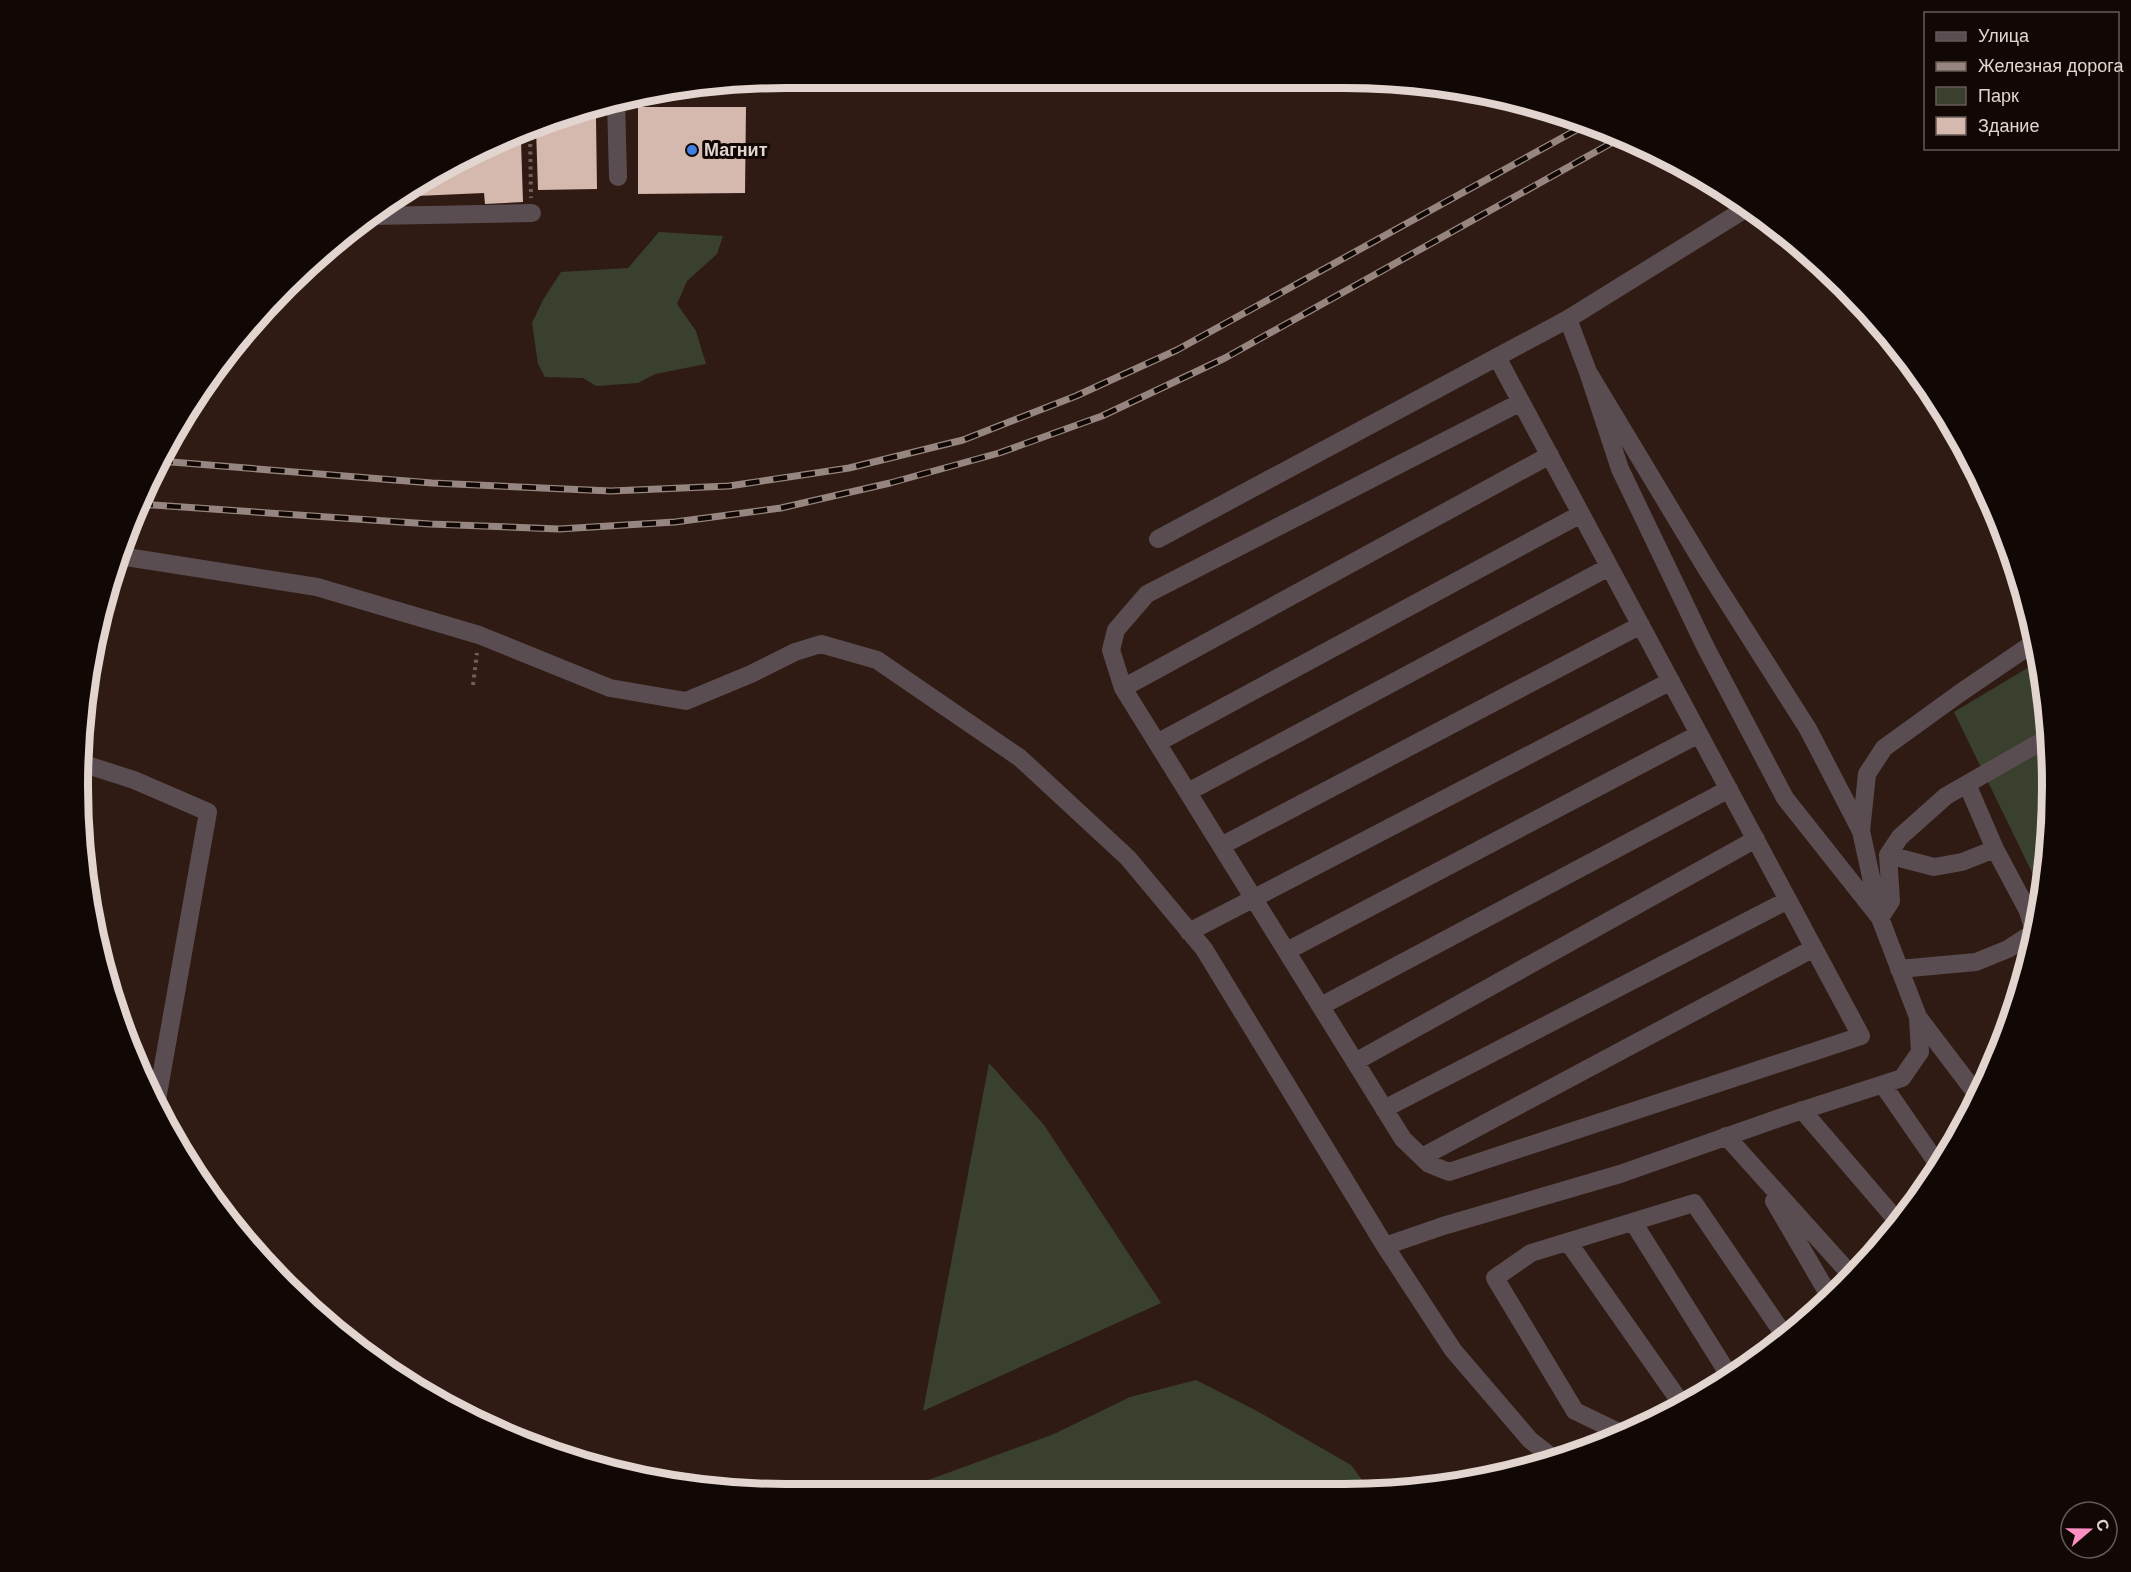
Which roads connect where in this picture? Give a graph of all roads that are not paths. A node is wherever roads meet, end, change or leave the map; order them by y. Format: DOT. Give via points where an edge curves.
graph roads {
  1 [pos="616,110"];
  2 [pos="618,177"];
  3 [pos="1741,212"];
  4 [pos="532,213"];
  5 [pos="385,216"];
  6 [pos="1568,319"];
  7 [pos="1497,357"];
  8 [pos="1588,372"];
  9 [pos="1521,402"];
  10 [pos="1550,455"];
  11 [pos="1581,514"];
  12 [pos="1158,539"];
  13 [pos="128,557"];
  14 [pos="1610,567"];
  15 [pos="1641,625"];
  16 [pos="2028,647"];
  17 [pos="1671,681"];
  18 [pos="1124,688"];
  19 [pos="1699,734"];
  20 [pos="2041,742"];
  21 [pos="1157,743"];
  22 [pos="89,766"];
  23 [pos="1966,784"];
  24 [pos="1729,789"];
  25 [pos="1188,792"];
  26 [pos="1861,831"];
  27 [pos="1756,839"];
  28 [pos="1221,846"];
  29 [pos="1995,849"];
  30 [pos="1888,855"];
  31 [pos="1253,897"];
  32 [pos="1788,900"];
  33 [pos="2030,917"];
  34 [pos="1880,918"];
  35 [pos="1189,932"];
  36 [pos="2026,938"];
  37 [pos="1814,948"];
  38 [pos="1287,951"];
  39 [pos="1899,969"];
  40 [pos="1321,1006"];
  41 [pos="1918,1017"];
  42 [pos="1355,1062"];
  43 [pos="1883,1084"];
  44 [pos="1973,1089"];
  45 [pos="159,1091"];
  46 [pos="1384,1108"];
  47 [pos="1802,1110"];
  48 [pos="1726,1136"];
  49 [pos="1422,1157"];
  50 [pos="1934,1159"];
  51 [pos="1755,1169"];
  52 [pos="1893,1217"];
  53 [pos="1632,1222"];
  54 [pos="1568,1242"];
  55 [pos="1385,1246"];
  56 [pos="1847,1270"];
  57 [pos="1826,1290"];
  58 [pos="1781,1330"];
  59 [pos="1726,1370"];
  60 [pos="1678,1399"];
  61 [pos="1613,1429"];
  62 [pos="1547,1453"];
  1 -- 2 [label="street"];
  3 -- 6 [label="street"];
  4 -- 5 [label="street"];
  6 -- 7 [label="street"];
  6 -- 8 [label="street"];
  7 -- 9 [label="street"];
  7 -- 12 [label="street"];
  8 -- 26 [label="street" via="1808,729"];
  8 -- 34 [label="street" via="1620,469 1706,648 1785,798"];
  9 -- 10 [label="street"];
  9 -- 18 [label="street" via="1147,594 1116,630 1111,650"];
  10 -- 11 [label="street"];
  10 -- 18 [label="street"];
  11 -- 14 [label="street"];
  11 -- 21 [label="street"];
  13 -- 35 [label="street" via="317,587 479,635 610,688 686,701 821,644 877,660 1020,758 1128,858"];
  14 -- 15 [label="street"];
  14 -- 25 [label="street"];
  15 -- 17 [label="street"];
  15 -- 28 [label="street"];
  16 -- 26 [label="street" via="1884,748 1868,774"];
  17 -- 19 [label="street"];
  17 -- 31 [label="street"];
  18 -- 21 [label="street"];
  19 -- 24 [label="street"];
  19 -- 38 [label="street"];
  20 -- 23 [label="street"];
  21 -- 25 [label="street"];
  22 -- 45 [label="street" via="208,812"];
  23 -- 29 [label="street"];
  23 -- 30 [label="street" via="1946,796 1900,837"];
  24 -- 27 [label="street"];
  24 -- 40 [label="street"];
  25 -- 28 [label="street"];
  26 -- 34 [label="street"];
  27 -- 32 [label="street"];
  27 -- 42 [label="street"];
  28 -- 31 [label="street"];
  29 -- 30 [label="street" via="1962,862 1934,867"];
  29 -- 33 [label="street"];
  30 -- 34 [label="street" via="1891,901"];
  31 -- 35 [label="street"];
  31 -- 38 [label="street"];
  32 -- 37 [label="street"];
  32 -- 46 [label="street"];
  34 -- 39 [label="street"];
  35 -- 55 [label="street" via="1204,949"];
  36 -- 39 [label="street" via="1976,962"];
  37 -- 49 [label="street"];
  37 -- 49 [label="street" via="1861,1036 1449,1172"];
  38 -- 40 [label="street"];
  39 -- 41 [label="street"];
  40 -- 42 [label="street"];
  41 -- 43 [label="street" via="1920,1052 1902,1078"];
  41 -- 44 [label="street"];
  42 -- 46 [label="street"];
  43 -- 47 [label="street"];
  43 -- 50 [label="street"];
  46 -- 49 [label="street" via="1403,1139"];
  47 -- 48 [label="street"];
  47 -- 52 [label="street"];
  48 -- 51 [label="street"];
  48 -- 55 [label="street" via="1620,1174"];
  51 -- 56 [label="street"];
  51 -- 57 [label="street"];
  53 -- 54 [label="street"];
  53 -- 58 [label="street" via="1694,1203"];
  53 -- 59 [label="street"];
  54 -- 60 [label="street"];
  54 -- 61 [label="street" via="1530,1253 1495,1278 1575,1411"];
  55 -- 62 [label="street" via="1453,1350 1530,1440"];
}
